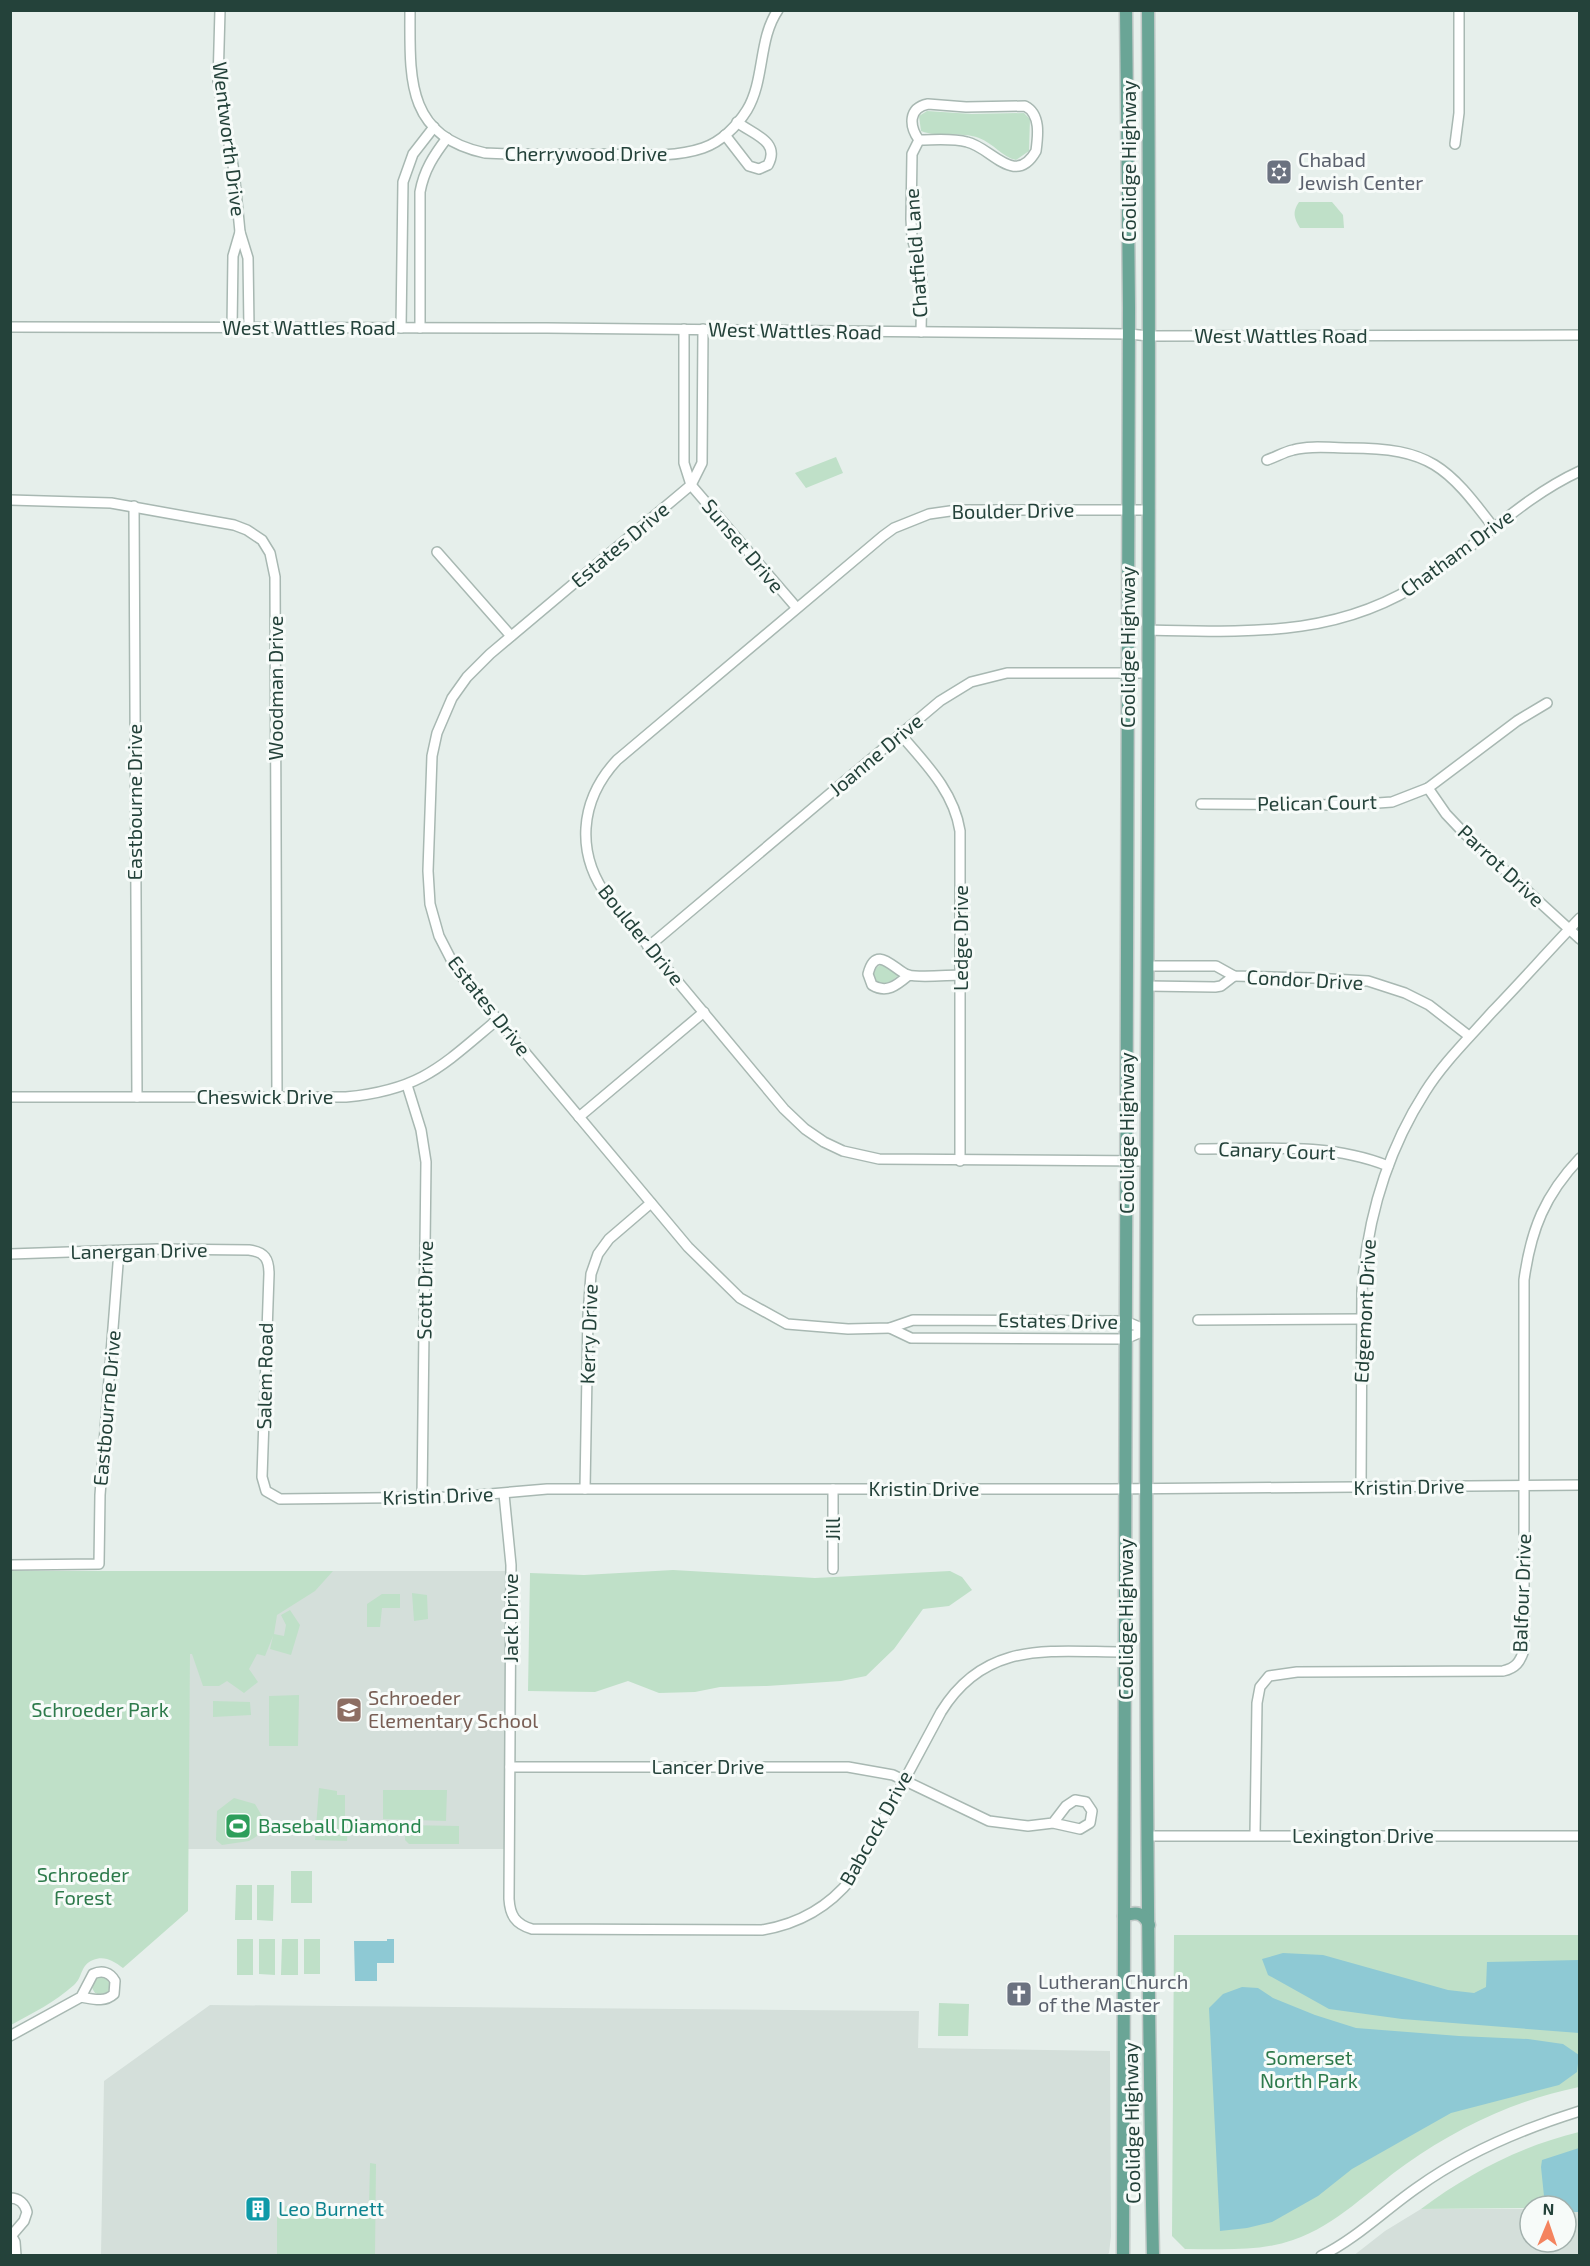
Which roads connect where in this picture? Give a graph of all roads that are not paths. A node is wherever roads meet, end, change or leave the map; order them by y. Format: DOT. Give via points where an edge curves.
graph roads {
  1 [pos="220,10"];
  2 [pos="410,10"];
  3 [pos="1126,10"];
  4 [pos="1148,10"];
  5 [pos="1460,10"];
  6 [pos="775,12"];
  7 [pos="1127,108"];
  8 [pos="1149,119"];
  9 [pos="738,122"];
  10 [pos="434,127"];
  11 [pos="725,135"];
  12 [pos="447,138"];
  13 [pos="919,140"];
  14 [pos="1455,144"];
  15 [pos="240,232"];
  16 [pos="10,327"];
  17 [pos="232,328"];
  18 [pos="249,328"];
  19 [pos="401,328"];
  20 [pos="420,328"];
  21 [pos="684,329"];
  22 [pos="703,329"];
  23 [pos="921,332"];
  24 [pos="1129,334"];
  25 [pos="1580,335"];
  26 [pos="1149,336"];
  27 [pos="1267,460"];
  28 [pos="1578,475"];
  29 [pos="691,485"];
  30 [pos="10,500"];
  31 [pos="134,506"];
  32 [pos="1128,510"];
  33 [pos="1148,510"];
  34 [pos="1494,528"];
  35 [pos="437,552"];
  36 [pos="796,607"];
  37 [pos="1148,630"];
  38 [pos="511,636"];
  39 [pos="1127,673"];
  40 [pos="1148,673"];
  41 [pos="1546,703"];
  42 [pos="901,735"];
  43 [pos="1428,788"];
  44 [pos="1201,804"];
  45 [pos="1580,918"];
  46 [pos="1569,930"];
  47 [pos="1580,939"];
  48 [pos="648,947"];
  49 [pos="1147,966"];
  50 [pos="909,975"];
  51 [pos="961,975"];
  52 [pos="1234,976"];
  53 [pos="1147,986"];
  54 [pos="704,1012"];
  55 [pos="497,1020"];
  56 [pos="1469,1036"];
  57 [pos="407,1085"];
  58 [pos="277,1096"];
  59 [pos="10,1097"];
  60 [pos="136,1097"];
  61 [pos="579,1117"];
  62 [pos="1200,1149"];
  63 [pos="1580,1158"];
  64 [pos="960,1161"];
  65 [pos="1126,1161"];
  66 [pos="1146,1161"];
  67 [pos="1388,1166"];
  68 [pos="651,1203"];
  69 [pos="119,1251"];
  70 [pos="10,1254"];
  71 [pos="265,1256"];
  72 [pos="1362,1319"];
  73 [pos="1198,1320"];
  74 [pos="1125,1321"];
  75 [pos="890,1328"];
  76 [pos="1146,1330"];
  77 [pos="1125,1339"];
  78 [pos="1524,1485"];
  79 [pos="1580,1485"];
  80 [pos="1361,1487"];
  81 [pos="585,1489"];
  82 [pos="833,1489"];
  83 [pos="1125,1489"];
  84 [pos="1145,1489"];
  85 [pos="269,1494"];
  86 [pos="504,1494"];
  87 [pos="422,1498"];
  88 [pos="10,1565"];
  89 [pos="833,1569"];
  90 [pos="1125,1652"];
  91 [pos="1145,1657"];
  92 [pos="510,1767"];
  93 [pos="904,1780"];
  94 [pos="1053,1822"];
  95 [pos="1255,1835"];
  96 [pos="1147,1836"];
  97 [pos="1580,1836"];
  98 [pos="1124,1855"];
  99 [pos="1148,1864"];
  100 [pos="1124,1916"];
  101 [pos="516,1921"];
  102 [pos="1149,1925"];
  103 [pos="81,1997"];
  104 [pos="10,2036"];
  105 [pos="1580,2111"];
  106 [pos="10,2198"];
  107 [pos="11,2234"];
  108 [pos="16,2256"];
  109 [pos="1123,2256"];
  110 [pos="1153,2256"];
  111 [pos="1321,2256"];
  1 -- 15 [label="street, Wentworth Drive" via="218,83"];
  2 -- 10 [label="street, Cherrywood Drive" via="411,79 420,108"];
  3 -- 7 [label="main road, Coolidge Highway"];
  4 -- 8 [label="main road, Coolidge Highway"];
  5 -- 14 [label="street"];
  6 -- 9 [label="street, Cherrywood Drive" via="751,101"];
  7 -- 8 [label="main road" via="1137,123"];
  7 -- 24 [label="main road, Coolidge Highway"];
  8 -- 26 [label="main road, Coolidge Highway"];
  9 -- 11 [label="street, Cherrywood Drive"];
  9 -- 11 [label="street" via="770,144 768,165 759,169 749,166"];
  10 -- 12 [label="street, Cherrywood Drive"];
  10 -- 19 [label="street" via="413,154 403,182"];
  11 -- 12 [label="street, Cherrywood Drive" via="705,148 672,154 485,153"];
  12 -- 20 [label="street" via="428,165 421,185"];
  13 -- 13 [label="street, Chatfield Lane" via="966,141 1004,165 1019,166 1036,151 1037,118 1025,106 923,105 911,120"];
  13 -- 23 [label="street, Chatfield Lane" via="912,154 911,219 922,277"];
  15 -- 17 [label="street, Wentworth Drive" via="233,256"];
  15 -- 18 [label="street, Wentworth Drive" via="248,258"];
  16 -- 17 [label="street, West Wattles Road"];
  17 -- 18 [label="street, West Wattles Road"];
  18 -- 19 [label="street, West Wattles Road"];
  19 -- 20 [label="street, West Wattles Road"];
  20 -- 21 [label="street, West Wattles Road"];
  21 -- 22 [label="street, West Wattles Road"];
  21 -- 29 [label="street" via="684,463"];
  22 -- 23 [label="street, West Wattles Road"];
  22 -- 29 [label="street, Estates Drive" via="702,463"];
  23 -- 24 [label="street, West Wattles Road"];
  24 -- 26 [label="street, West Wattles Road"];
  24 -- 32 [label="main road, Coolidge Highway"];
  25 -- 26 [label="street, West Wattles Road"];
  26 -- 33 [label="main road, Coolidge Highway"];
  27 -- 34 [label="street" via="1294,449 1309,448 1406,452 1453,478"];
  28 -- 34 [label="street, Chatham Drive" via="1542,491"];
  29 -- 36 [label="street, Sunset Drive"];
  29 -- 38 [label="street, Estates Drive"];
  30 -- 31 [label="street, Woodman Drive"];
  31 -- 58 [label="street, Woodman Drive" via="247,530 262,540 273,563"];
  31 -- 60 [label="street, Eastbourne Drive"];
  32 -- 33 [label="street, Boulder Drive"];
  32 -- 36 [label="street, Boulder Drive" via="957,510 928,514 894,528"];
  32 -- 39 [label="main road, Coolidge Highway"];
  33 -- 37 [label="main road, Coolidge Highway"];
  34 -- 37 [label="street, Chatham Drive" via="1413,588 1343,618 1270,630"];
  35 -- 38 [label="street"];
  36 -- 48 [label="street, Boulder Drive" via="617,760 595,790 585,830 590,863 604,893"];
  37 -- 40 [label="main road, Coolidge Highway"];
  38 -- 55 [label="street, Estates Drive" via="467,677 452,698 434,743 430,774 430,904 439,936 457,971"];
  39 -- 40 [label="street, Joanne Drive"];
  39 -- 42 [label="street, Joanne Drive" via="1007,673 981,678 950,694"];
  39 -- 65 [label="main road, Coolidge Highway"];
  40 -- 49 [label="main road, Coolidge Highway"];
  41 -- 43 [label="street, Pelican Court"];
  42 -- 48 [label="street, Joanne Drive"];
  42 -- 51 [label="street, Ledge Drive" via="944,787 958,820"];
  43 -- 44 [label="street, Pelican Court" via="1410,797 1374,804"];
  43 -- 46 [label="street, Parrot Drive" via="1446,814"];
  45 -- 46 [label="street, Edgemont Drive"];
  46 -- 47 [label="street, Parrot Drive"];
  46 -- 56 [label="street, Edgemont Drive"];
  48 -- 54 [label="street, Boulder Drive"];
  49 -- 52 [label="street, Condor Drive" via="1216,966"];
  49 -- 53 [label="main road, Coolidge Highway"];
  50 -- 51 [label="street"];
  51 -- 64 [label="street, Ledge Drive"];
  52 -- 53 [label="street, Condor Drive" via="1215,987"];
  52 -- 56 [label="street, Condor Drive" via="1368,981 1429,1005"];
  53 -- 66 [label="main road, Coolidge Highway"];
  54 -- 61 [label="street"];
  54 -- 64 [label="street, Boulder Drive" via="784,1109 824,1142 879,1159"];
  55 -- 57 [label="street, Cheswick Drive" via="438,1069"];
  55 -- 61 [label="street, Estates Drive"];
  56 -- 67 [label="street, Edgemont Drive" via="1424,1093"];
  57 -- 58 [label="street, Cheswick Drive" via="384,1093 355,1096"];
  57 -- 87 [label="street, Scott Drive" via="420,1123 426,1162"];
  58 -- 60 [label="street, Cheswick Drive"];
  59 -- 60 [label="street, Cheswick Drive"];
  61 -- 68 [label="street, Estates Drive"];
  62 -- 67 [label="street, Canary Court" via="1337,1152"];
  63 -- 78 [label="street, Balfour Drive" via="1551,1193 1539,1216 1527,1260"];
  64 -- 65 [label="street, Boulder Drive"];
  65 -- 66 [label="street, Boulder Drive"];
  65 -- 74 [label="main road, Coolidge Highway"];
  66 -- 76 [label="main road, Coolidge Highway"];
  67 -- 72 [label="street, Edgemont Drive" via="1368,1235"];
  68 -- 75 [label="street, Estates Drive" via="688,1247 740,1298 787,1324"];
  68 -- 81 [label="street, Kerry Drive" via="609,1239 591,1274"];
  69 -- 70 [label="street, Lanergan Drive"];
  69 -- 71 [label="street, Lanergan Drive" via="249,1250"];
  69 -- 88 [label="street, Eastbourne Drive" via="103,1447 99,1564"];
  71 -- 85 [label="street, Salem Road" via="269,1274 262,1477"];
  72 -- 73 [label="street"];
  72 -- 80 [label="street, Edgemont Drive"];
  74 -- 75 [label="street, Estates Drive" via="913,1320"];
  74 -- 76 [label="street, Estates Drive"];
  74 -- 77 [label="main road, Coolidge Highway"];
  75 -- 77 [label="street, Estates Drive" via="911,1338"];
  76 -- 77 [label="street, Estates Drive"];
  76 -- 84 [label="main road, Coolidge Highway"];
  77 -- 83 [label="main road, Coolidge Highway"];
  78 -- 79 [label="street, Kristin Drive"];
  78 -- 80 [label="street, Kristin Drive"];
  78 -- 95 [label="street, Balfour Drive" via="1521,1661 1503,1671 1297,1672 1269,1676 1260,1687 1257,1703"];
  80 -- 84 [label="street, Kristin Drive"];
  81 -- 82 [label="street, Kristin Drive"];
  81 -- 86 [label="street, Kristin Drive"];
  82 -- 83 [label="street, Kristin Drive"];
  82 -- 89 [label="street, Jill"];
  83 -- 84 [label="street, Kristin Drive"];
  83 -- 90 [label="main road, Coolidge Highway"];
  84 -- 91 [label="main road, Coolidge Highway"];
  85 -- 87 [label="street, Kristin Drive" via="280,1499"];
  86 -- 87 [label="street, Kristin Drive"];
  86 -- 92 [label="street, Jack Drive" via="511,1565"];
  90 -- 91 [label="main road" via="1137,1650"];
  90 -- 93 [label="street, Babcock Drive" via="1023,1653 980,1671 949,1698"];
  90 -- 98 [label="main road, Coolidge Highway"];
  91 -- 96 [label="main road, Coolidge Highway"];
  92 -- 93 [label="street, Lancer Drive" via="848,1767"];
  92 -- 101 [label="street, Jack Drive" via="509,1899"];
  93 -- 94 [label="street, Lancer Drive" via="989,1821 1028,1826"];
  93 -- 101 [label="street, Babcock Drive" via="852,1878 821,1909 799,1920 768,1929 740,1930 539,1930"];
  95 -- 96 [label="street, Lexington Drive"];
  95 -- 97 [label="street, Lexington Drive"];
  96 -- 99 [label="main road, Coolidge Highway"];
  98 -- 99 [label="main road" via="1134,1865"];
  98 -- 100 [label="main road, Coolidge Highway"];
  99 -- 102 [label="main road, Coolidge Highway"];
  100 -- 102 [label="main road" via="1140,1914"];
  100 -- 109 [label="main road, Coolidge Highway"];
  102 -- 110 [label="main road, Coolidge Highway"];
  103 -- 104 [label="street"];
  105 -- 111 [label="street" via="1517,2133 1460,2160"];
  106 -- 107 [label="street" via="26,2208 20,2228"];
  107 -- 108 [label="street"];
}
